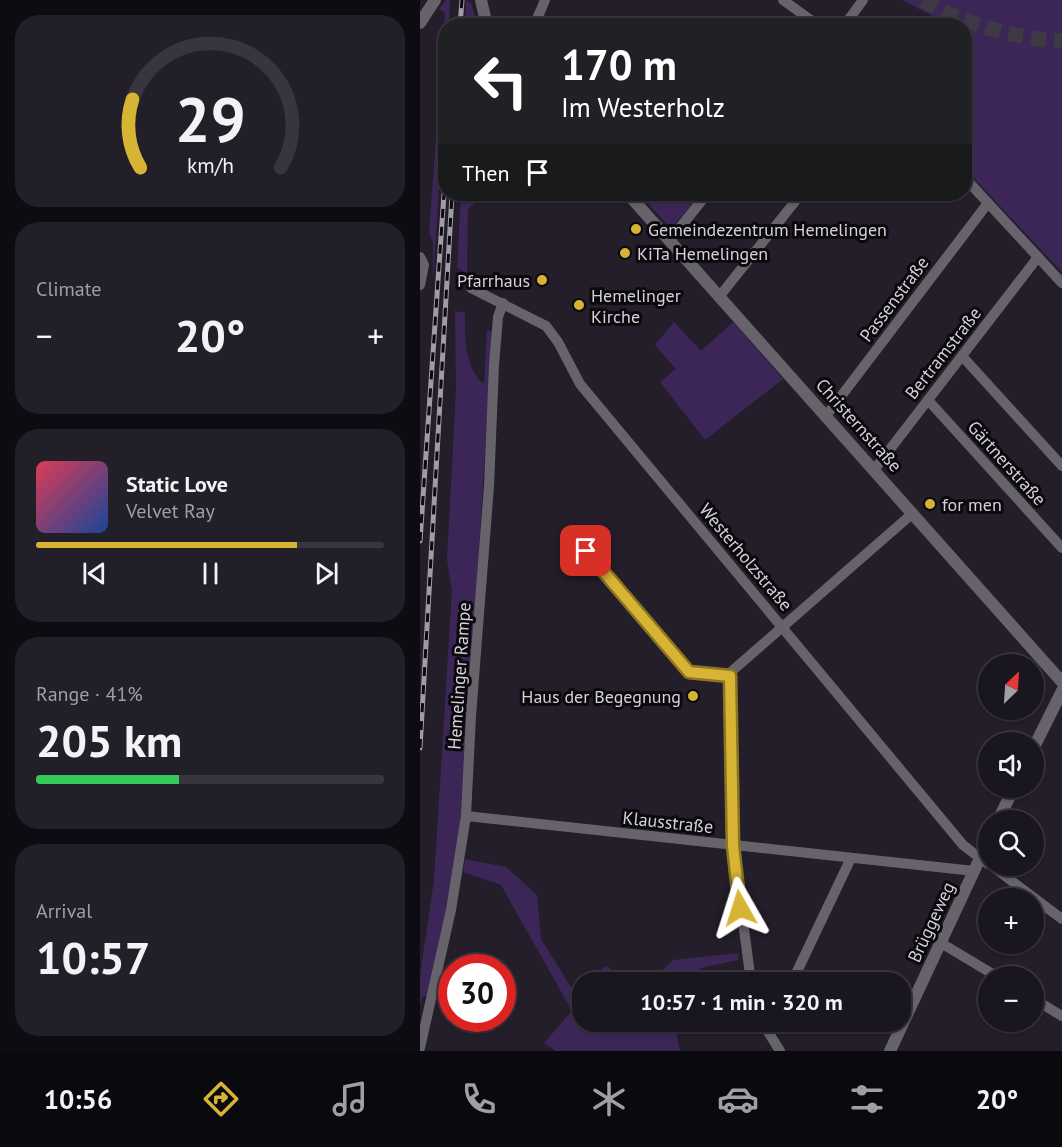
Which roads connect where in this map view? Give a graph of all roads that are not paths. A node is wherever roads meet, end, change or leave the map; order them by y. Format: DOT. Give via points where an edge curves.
graph roads {
  1 [pos="435,0"];
  2 [pos="481,0"];
  3 [pos="545,0"];
  4 [pos="783,0"];
  5 [pos="863,0"];
  6 [pos="486,18"];
  7 [pos="537,18"];
  8 [pos="808,18"];
  9 [pos="850,18"];
  10 [pos="420,23"];
  11 [pos="972,186"];
  12 [pos="634,201"];
  13 [pos="701,201"];
  14 [pos="795,201"];
  15 [pos="988,203"];
  16 [pos="670,240"];
  17 [pos="421,257"];
  18 [pos="1038,257"];
  19 [pos="1062,283"];
  20 [pos="420,285"];
  21 [pos="471,288"];
  22 [pos="719,297"];
  23 [pos="503,303"];
  24 [pos="962,356"];
  25 [pos="928,400"];
  26 [pos="826,416"];
  27 [pos="1062,466"];
  28 [pos="874,470"];
  29 [pos="913,513"];
  30 [pos="1062,548"];
  31 [pos="586,551"];
  32 [pos="783,626"];
  33 [pos="730,676"];
  34 [pos="1062,681"];
  35 [pos="1062,691"];
  36 [pos="1042,732"];
  37 [pos="466,816"];
  38 [pos="733,846"];
  39 [pos="978,856"];
  40 [pos="851,858"];
  41 [pos="978,869"];
  42 [pos="974,872"];
  43 [pos="1004,876"];
  44 [pos="1062,919"];
  45 [pos="941,943"];
  46 [pos="979,966"];
  47 [pos="750,972"];
  48 [pos="797,972"];
  49 [pos="1044,1005"];
  50 [pos="1062,1016"];
  51 [pos="771,1032"];
  52 [pos="420,1048"];
  53 [pos="780,1051"];
  54 [pos="890,1051"];
  1 -- 10 [label="street"];
  2 -- 6 [label="street"];
  3 -- 7 [label="street"];
  4 -- 8 [label="street"];
  5 -- 9 [label="street"];
  11 -- 15 [label="street"];
  12 -- 16 [label="street, Christernstraße"];
  13 -- 16 [label="street"];
  14 -- 22 [label="street"];
  15 -- 18 [label="street"];
  15 -- 26 [label="street, Passenstraße"];
  16 -- 22 [label="street, Christernstraße"];
  17 -- 20 [label="street" via="424,271"];
  18 -- 19 [label="street"];
  18 -- 24 [label="street, Bertramstraße"];
  21 -- 23 [label="street, Westerholzstraße"];
  22 -- 26 [label="street, Christernstraße"];
  23 -- 32 [label="street, Westerholzstraße" via="551,332 580,384"];
  23 -- 37 [label="street, Hemelinger Rampe" via="494,365"];
  24 -- 25 [label="street, Bertramstraße"];
  24 -- 27 [label="street"];
  25 -- 28 [label="street, Bertramstraße"];
  25 -- 30 [label="street, Gärtnerstraße"];
  26 -- 28 [label="street, Christernstraße"];
  28 -- 29 [label="street, Christernstraße"];
  29 -- 32 [label="street"];
  29 -- 34 [label="street, Christernstraße"];
  31 -- 33 [label="street" via="689,672"];
  32 -- 33 [label="street"];
  32 -- 39 [label="street, Westerholzstraße" via="963,845"];
  33 -- 38 [label="street"];
  35 -- 36 [label="street"];
  37 -- 38 [label="street, Klausstraße"];
  37 -- 52 [label="street, Hemelinger Rampe" via="451,910"];
  38 -- 40 [label="street, Klausstraße"];
  38 -- 47 [label="street"];
  40 -- 42 [label="street, Klausstraße"];
  40 -- 48 [label="street"];
  41 -- 42 [label="street, Brüggeweg"];
  42 -- 45 [label="street, Brüggeweg"];
  43 -- 44 [label="street, Westerholzstraße"];
  45 -- 46 [label="street"];
  45 -- 54 [label="street, Brüggeweg"];
  49 -- 50 [label="street"];
  51 -- 53 [label="street"];
}
